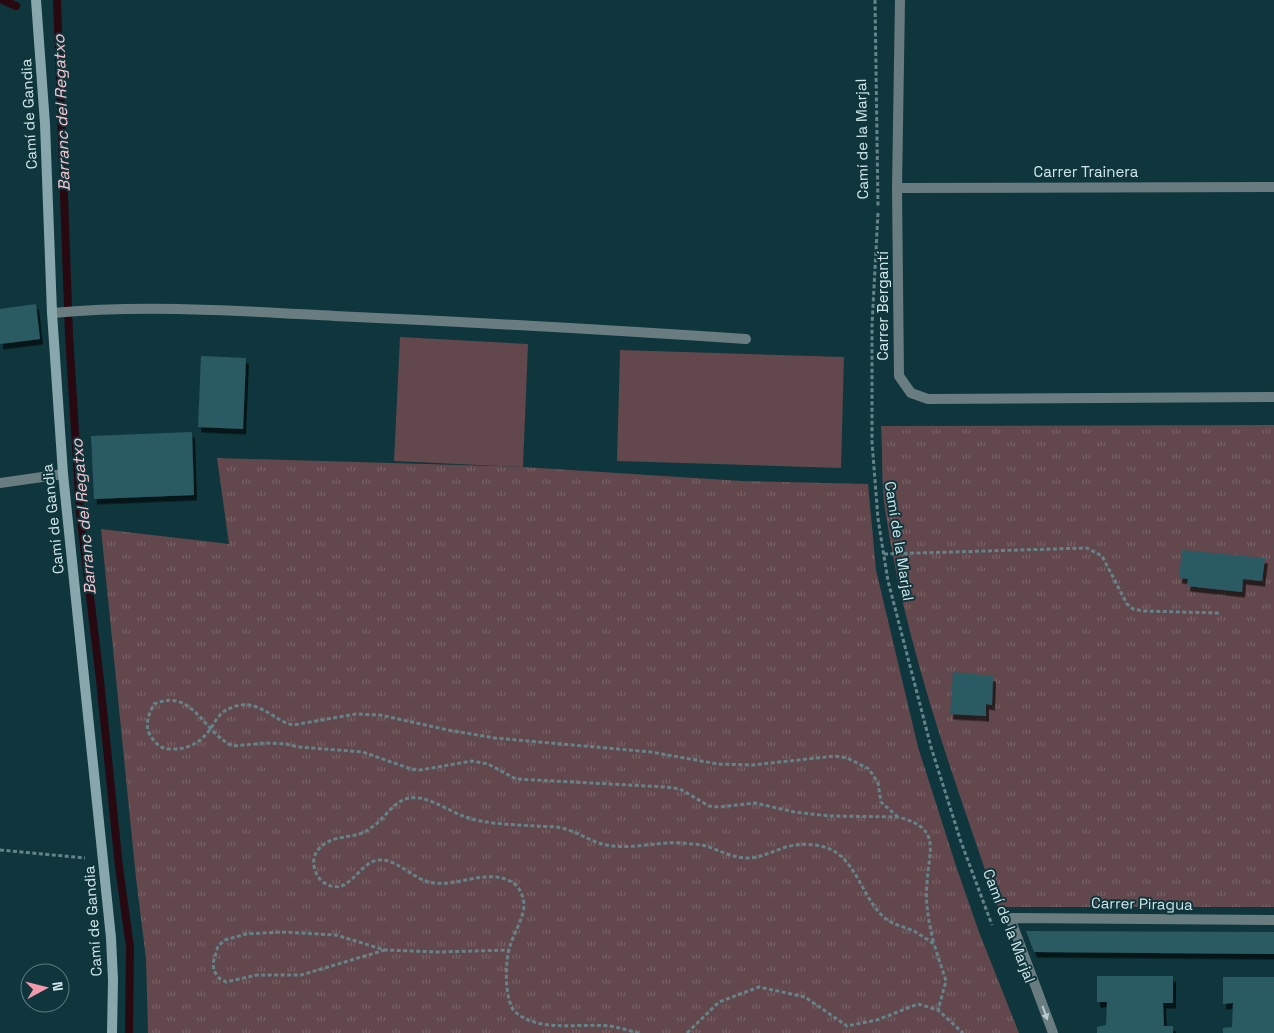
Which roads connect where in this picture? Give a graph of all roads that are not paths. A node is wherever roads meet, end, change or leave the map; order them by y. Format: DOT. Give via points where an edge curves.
graph roads {
  1 [pos="36,0"];
  2 [pos="900,0"];
  3 [pos="1274,187"];
  4 [pos="897,188"];
  5 [pos="52,313"];
  6 [pos="746,339"];
  7 [pos="1274,397"];
  8 [pos="64,474"];
  9 [pos="0,483"];
  10 [pos="1010,918"];
  11 [pos="1274,920"];
  12 [pos="112,1033"];
  13 [pos="1053,1033"];
  1 -- 5 [label="main road, Camí de Gandia" via="45,124"];
  2 -- 4 [label="street, Carrer Bergantí"];
  3 -- 4 [label="street, Carrer Trainera"];
  4 -- 7 [label="street, Carrer Bergantí" via="899,376 911,393 928,399"];
  5 -- 6 [label="street" via="203,310"];
  5 -- 8 [label="main road, Camí de Gandia"];
  8 -- 9 [label="street"];
  8 -- 12 [label="main road, Camí de Gandia" via="111,938"];
  10 -- 11 [label="street, Carrer Piragua"];
  10 -- 13 [label="street, Camí de la Marjal, one-way"];
}
